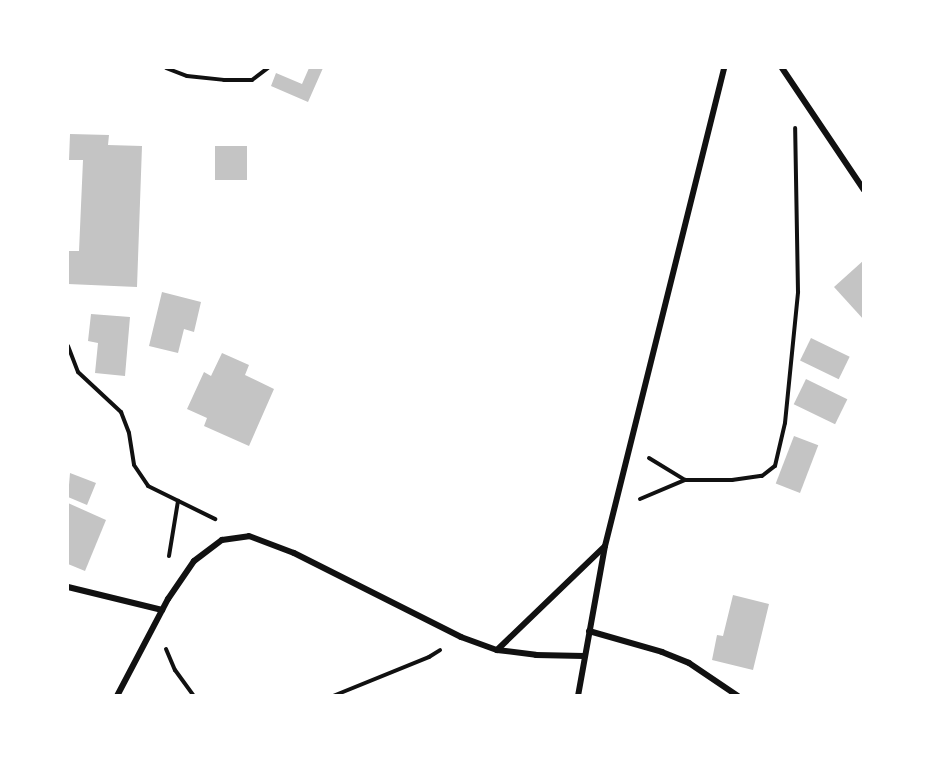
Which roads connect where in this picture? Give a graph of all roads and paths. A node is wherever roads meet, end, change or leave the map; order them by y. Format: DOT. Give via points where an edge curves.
graph roads {
  1 [pos="165,68"];
  2 [pos="268,68"];
  3 [pos="724,68"];
  4 [pos="782,68"];
  5 [pos="794,84"];
  6 [pos="864,190"];
  7 [pos="68,346"];
  8 [pos="631,445"];
  9 [pos="685,480"];
  10 [pos="178,501"];
  11 [pos="613,514"];
  12 [pos="249,536"];
  13 [pos="605,546"];
  14 [pos="168,560"];
  15 [pos="68,587"];
  16 [pos="162,610"];
  17 [pos="153,624"];
  18 [pos="589,631"];
  19 [pos="460,637"];
  20 [pos="497,650"];
  21 [pos="584,656"];
  22 [pos="117,696"];
  23 [pos="194,696"];
  24 [pos="333,696"];
  25 [pos="578,696"];
  26 [pos="738,696"];
  1 -- 2 [label="path" via="188,76 224,80 252,80"];
  3 -- 8 [label="street"];
  4 -- 5 [label="street"];
  5 -- 6 [label="street"];
  5 -- 9 [label="path" via="798,292 785,423 775,466 762,476"];
  7 -- 10 [label="path" via="78,372 121,412 134,465 148,486"];
  8 -- 9 [label="path"];
  8 -- 11 [label="street"];
  9 -- 11 [label="path"];
  10 -- 12 [label="path"];
  10 -- 14 [label="path"];
  11 -- 13 [label="street"];
  12 -- 16 [label="street" via="222,540 194,561"];
  12 -- 19 [label="street" via="294,553"];
  13 -- 18 [label="street"];
  13 -- 20 [label="street"];
  15 -- 16 [label="street"];
  16 -- 17 [label="street"];
  17 -- 22 [label="street"];
  17 -- 23 [label="path" via="175,670"];
  18 -- 21 [label="street"];
  18 -- 26 [label="street" via="689,663"];
  19 -- 20 [label="street"];
  19 -- 24 [label="path" via="429,657"];
  20 -- 21 [label="street"];
  21 -- 25 [label="street"];
}
